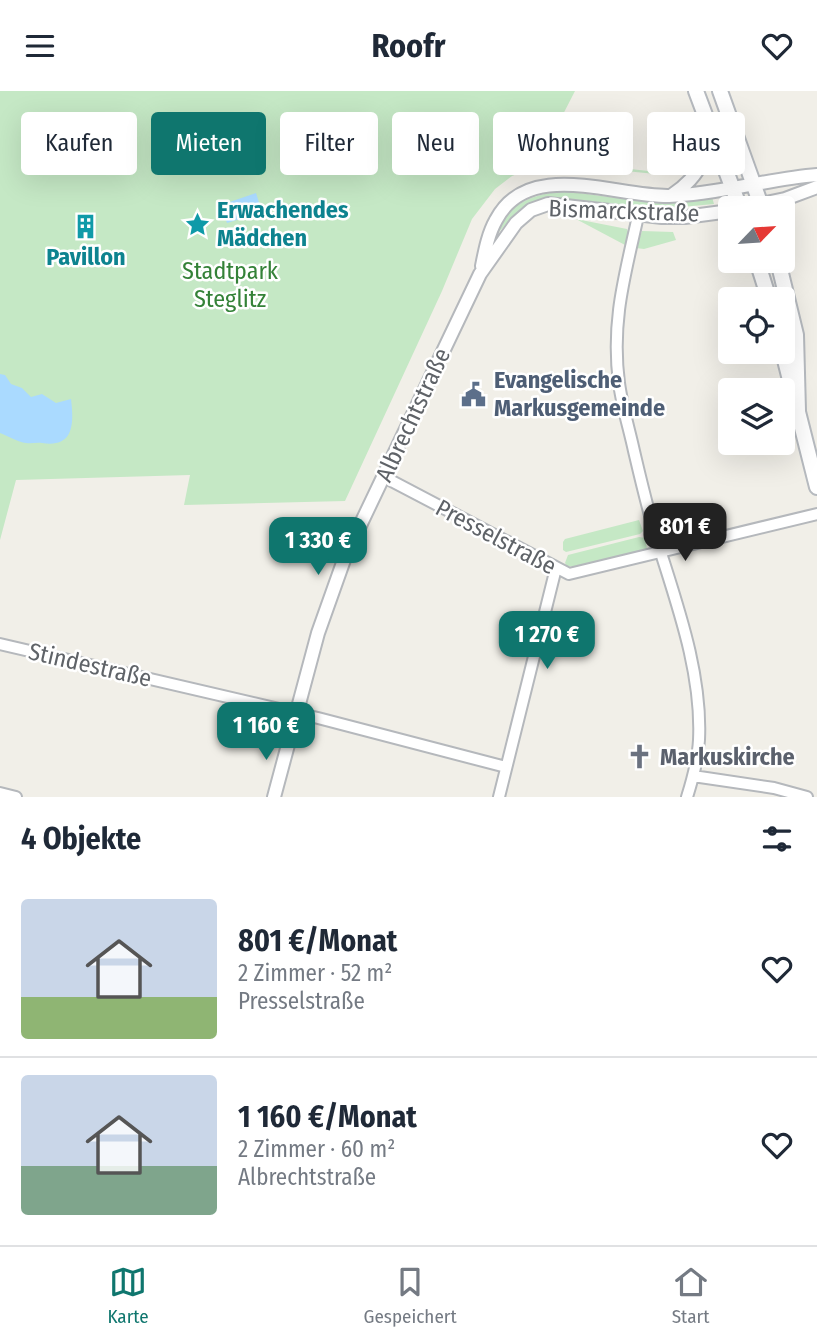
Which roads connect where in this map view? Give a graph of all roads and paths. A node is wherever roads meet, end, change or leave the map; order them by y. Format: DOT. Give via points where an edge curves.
graph roads {
  1 [pos="696,91"];
  2 [pos="719,91"];
  3 [pos="704,112"];
  4 [pos="695,175"];
  5 [pos="728,175"];
  6 [pos="817,175"];
  7 [pos="753,183"];
  8 [pos="732,187"];
  9 [pos="817,187"];
  10 [pos="671,196"];
  11 [pos="736,196"];
  12 [pos="758,196"];
  13 [pos="793,196"];
  14 [pos="718,213"];
  15 [pos="638,216"];
  16 [pos="781,273"];
  17 [pos="480,274"];
  18 [pos="786,364"];
  19 [pos="798,411"];
  20 [pos="811,440"];
  21 [pos="383,477"];
  22 [pos="817,487"];
  23 [pos="817,514"];
  24 [pos="661,553"];
  25 [pos="556,568"];
  26 [pos="0,644"];
  27 [pos="296,713"];
  28 [pos="506,767"];
  29 [pos="693,776"];
  30 [pos="0,793"];
  31 [pos="16,797"];
  32 [pos="274,797"];
  33 [pos="499,797"];
  34 [pos="687,797"];
  35 [pos="807,797"];
  1 -- 3 [label="main road"];
  2 -- 7 [label="main road"];
  4 -- 10 [label="street"];
  5 -- 8 [label="main road"];
  6 -- 7 [label="street, Bismarckstraße"];
  7 -- 8 [label="street, Bismarckstraße"];
  7 -- 12 [label="main road"];
  8 -- 10 [label="street, Bismarckstraße"];
  8 -- 11 [label="main road"];
  9 -- 13 [label="street"];
  10 -- 17 [label="street, Bismarckstraße" via="559,184 531,190 511,202 496,219"];
  14 -- 15 [label="street, Bismarckstraße" via="685,218"];
  15 -- 17 [label="street, Bismarckstraße" via="574,205 540,206 516,223"];
  15 -- 24 [label="street" via="620,293 618,369"];
  16 -- 19 [label="main road" via="796,335"];
  17 -- 21 [label="street, Albrechtstraße"];
  18 -- 19 [label="main road"];
  19 -- 20 [label="main road"];
  20 -- 22 [label="main road"];
  21 -- 25 [label="street, Presselstraße"];
  21 -- 27 [label="street, Albrechtstraße" via="337,574"];
  23 -- 24 [label="street, Presselstraße"];
  24 -- 25 [label="street, Presselstraße" via="569,575"];
  24 -- 29 [label="street" via="697,690 699,742"];
  25 -- 28 [label="street"];
  26 -- 27 [label="street, Stindestraße"];
  27 -- 28 [label="street, Stindestraße"];
  27 -- 32 [label="street, Albrechtstraße"];
  28 -- 33 [label="street"];
  29 -- 34 [label="street"];
  29 -- 35 [label="street"];
  30 -- 31 [label="street"];
}
